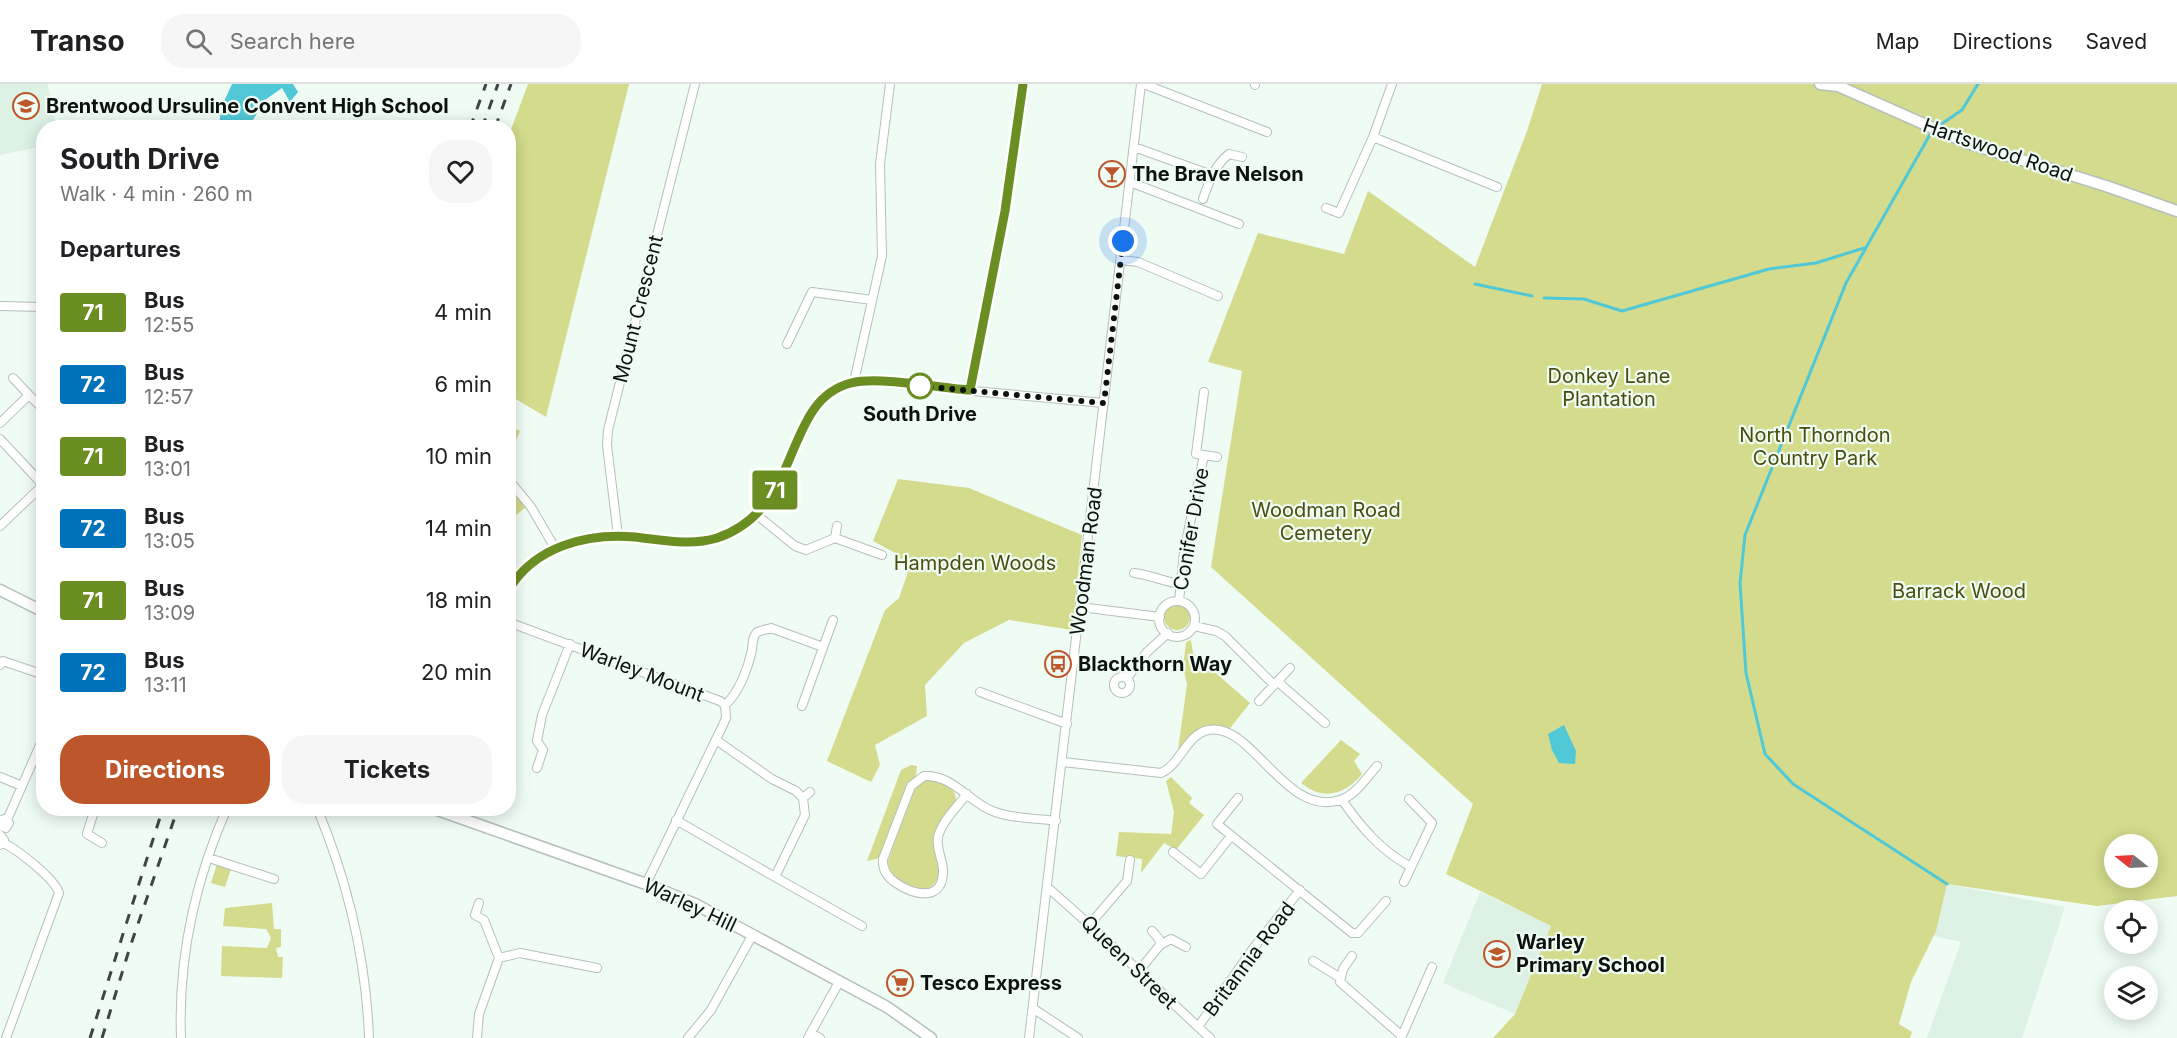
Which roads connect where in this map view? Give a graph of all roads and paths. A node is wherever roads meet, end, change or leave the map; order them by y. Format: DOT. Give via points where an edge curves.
graph roads {
  1 [pos="695,84"];
  2 [pos="890,84"];
  3 [pos="1023,84"];
  4 [pos="1142,84"];
  5 [pos="1392,84"];
  6 [pos="1820,84"];
  7 [pos="1267,132"];
  8 [pos="1373,136"];
  9 [pos="1134,147"];
  10 [pos="1242,157"];
  11 [pos="1212,176"];
  12 [pos="1130,183"];
  13 [pos="1497,187"];
  14 [pos="1203,199"];
  15 [pos="1326,208"];
  16 [pos="2177,211"];
  17 [pos="1239,224"];
  18 [pos="1121,260"];
  19 [pos="1218,296"];
  20 [pos="872,300"];
  21 [pos="0,306"];
  22 [pos="36,307"];
  23 [pos="791,340"];
  24 [pos="13,378"];
  25 [pos="854,382"];
  26 [pos="970,390"];
  27 [pos="1204,392"];
  28 [pos="29,395"];
  29 [pos="36,402"];
  30 [pos="1104,403"];
  31 [pos="0,423"];
  32 [pos="0,439"];
  33 [pos="1196,454"];
  34 [pos="1217,457"];
  35 [pos="36,477"];
  36 [pos="516,488"];
  37 [pos="36,491"];
  38 [pos="757,515"];
  39 [pos="0,526"];
  40 [pos="837,526"];
  41 [pos="618,536"];
  42 [pos="835,538"];
  43 [pos="555,548"];
  44 [pos="882,555"];
  45 [pos="1134,573"];
  46 [pos="516,581"];
  47 [pos="1181,584"];
  48 [pos="0,590"];
  49 [pos="1179,601"];
  50 [pos="1080,607"];
  51 [pos="36,608"];
  52 [pos="1160,617"];
  53 [pos="833,620"];
  54 [pos="516,625"];
  55 [pos="1194,626"];
  56 [pos="1168,633"];
  57 [pos="570,644"];
  58 [pos="823,647"];
  59 [pos="0,666"];
  60 [pos="1290,668"];
  61 [pos="36,672"];
  62 [pos="1127,678"];
  63 [pos="1276,683"];
  64 [pos="980,692"];
  65 [pos="1258,701"];
  66 [pos="725,705"];
  67 [pos="802,706"];
  68 [pos="1325,723"];
  69 [pos="1067,724"];
  70 [pos="716,740"];
  71 [pos="36,754"];
  72 [pos="1063,762"];
  73 [pos="1377,766"];
  74 [pos="537,768"];
  75 [pos="0,777"];
  76 [pos="22,786"];
  77 [pos="810,792"];
  78 [pos="967,794"];
  79 [pos="803,798"];
  80 [pos="1238,798"];
  81 [pos="1409,799"];
  82 [pos="1342,800"];
  83 [pos="93,816"];
  84 [pos="224,816"];
  85 [pos="320,816"];
  86 [pos="455,816"];
  87 [pos="676,820"];
  88 [pos="1056,821"];
  89 [pos="1,830"];
  90 [pos="1231,836"];
  91 [pos="102,843"];
  92 [pos="1173,852"];
  93 [pos="209,858"];
  94 [pos="1130,860"];
  95 [pos="1411,867"];
  96 [pos="775,877"];
  97 [pos="274,879"];
  98 [pos="1404,882"];
  99 [pos="646,884"];
  100 [pos="1047,887"];
  101 [pos="1300,890"];
  102 [pos="1386,901"];
  103 [pos="479,903"];
  104 [pos="1090,924"];
  105 [pos="862,926"];
  106 [pos="1152,931"];
  107 [pos="753,934"];
  108 [pos="1160,945"];
  109 [pos="1186,946"];
  110 [pos="1352,956"];
  111 [pos="499,958"];
  112 [pos="1313,961"];
  113 [pos="597,968"];
  114 [pos="1432,968"];
  115 [pos="1138,972"];
  116 [pos="1339,977"];
  117 [pos="838,982"];
  118 [pos="1034,1010"];
  119 [pos="1199,1032"];
  120 [pos="809,1035"];
  121 [pos="1401,1037"];
  122 [pos="6,1038"];
  123 [pos="182,1038"];
  124 [pos="369,1038"];
  125 [pos="477,1038"];
  126 [pos="688,1038"];
  127 [pos="820,1038"];
  128 [pos="931,1038"];
  129 [pos="1029,1038"];
  130 [pos="1078,1038"];
  131 [pos="1210,1038"];
  1 -- 41 [label="street, Mount Crescent" via="608,430"];
  2 -- 20 [label="street" via="880,164 882,256"];
  3 -- 26 [label="street" via="1005,211"];
  4 -- 7 [label="street"];
  4 -- 9 [label="street, Woodman Road"];
  5 -- 8 [label="street"];
  6 -- 16 [label="main road, Hartswood Road" via="1838,86 1967,143"];
  8 -- 13 [label="street"];
  8 -- 15 [label="street" via="1339,213"];
  9 -- 11 [label="street"];
  9 -- 12 [label="street, Woodman Road"];
  10 -- 11 [label="street" via="1229,154"];
  11 -- 14 [label="street"];
  12 -- 17 [label="street"];
  12 -- 18 [label="street, Woodman Road"];
  18 -- 19 [label="street" via="1138,262"];
  18 -- 30 [label="street, Woodman Road"];
  20 -- 23 [label="street" via="812,292"];
  20 -- 25 [label="street"];
  21 -- 22 [label="street"];
  24 -- 28 [label="street"];
  25 -- 26 [label="street"];
  25 -- 38 [label="street" via="826,394 814,406 782,480"];
  26 -- 30 [label="street"];
  27 -- 33 [label="street, Conifer Drive"];
  28 -- 29 [label="street"];
  28 -- 31 [label="street"];
  30 -- 50 [label="street, Woodman Road"];
  32 -- 35 [label="street"];
  33 -- 34 [label="street"];
  33 -- 47 [label="street, Conifer Drive"];
  36 -- 43 [label="street"];
  37 -- 39 [label="street"];
  38 -- 41 [label="street" via="723,535 699,541"];
  38 -- 42 [label="street" via="795,546 806,550"];
  40 -- 42 [label="street"];
  41 -- 43 [label="street"];
  42 -- 44 [label="street"];
  43 -- 46 [label="street"];
  45 -- 47 [label="street"];
  47 -- 49 [label="street, Conifer Drive"];
  48 -- 51 [label="main road"];
  49 -- 52 [label="street" via="1164,607"];
  49 -- 55 [label="street" via="1192,610"];
  50 -- 52 [label="street"];
  50 -- 69 [label="street, Woodman Road"];
  52 -- 56 [label="street"];
  53 -- 58 [label="street"];
  54 -- 57 [label="street, Warley Mount"];
  55 -- 56 [label="street" via="1185,636"];
  55 -- 63 [label="street" via="1225,636"];
  56 -- 62 [label="street"];
  57 -- 66 [label="street, Warley Mount"];
  57 -- 74 [label="street" via="542,715 537,741 543,750"];
  58 -- 66 [label="street" via="771,628 757,632 740,684"];
  58 -- 67 [label="street"];
  59 -- 61 [label="street" via="3,662"];
  60 -- 63 [label="street"];
  63 -- 65 [label="street"];
  63 -- 68 [label="street"];
  64 -- 69 [label="street"];
  66 -- 70 [label="street, Warley Mount" via="726,718"];
  69 -- 72 [label="street, Woodman Road"];
  70 -- 79 [label="street"];
  70 -- 87 [label="street, Warley Mount"];
  71 -- 76 [label="street"];
  72 -- 82 [label="street" via="1161,773 1198,735 1221,730 1238,739 1295,791 1316,800"];
  72 -- 88 [label="street, Woodman Road"];
  73 -- 82 [label="street"];
  75 -- 76 [label="street"];
  76 -- 89 [label="street"];
  77 -- 79 [label="street"];
  78 -- 78 [label="street" via="936,777 924,776 915,781 884,859 885,872 893,881 919,894 930,894 937,888 943,873 937,846 940,832"];
  78 -- 88 [label="street" via="993,812"];
  79 -- 96 [label="street" via="802,822"];
  80 -- 90 [label="street" via="1217,824"];
  81 -- 95 [label="street" via="1432,823"];
  82 -- 95 [label="street" via="1364,831"];
  83 -- 91 [label="street" via="87,834"];
  84 -- 93 [label="street"];
  85 -- 124 [label="street" via="358,936"];
  86 -- 99 [label="main road, Warley Hill"];
  87 -- 96 [label="street"];
  87 -- 99 [label="street, Warley Mount"];
  88 -- 100 [label="street, Woodman Road"];
  89 -- 122 [label="street" via="57,886 59,893"];
  90 -- 92 [label="street" via="1202,874"];
  90 -- 101 [label="street"];
  93 -- 97 [label="street"];
  93 -- 123 [label="street" via="182,972"];
  94 -- 104 [label="street" via="1127,881"];
  95 -- 98 [label="street"];
  96 -- 105 [label="street"];
  99 -- 107 [label="main road, Warley Hill"];
  100 -- 104 [label="street, Queen Street"];
  100 -- 118 [label="street, Woodman Road"];
  101 -- 102 [label="street" via="1355,934"];
  101 -- 119 [label="street, Britannia Road" via="1252,950"];
  103 -- 111 [label="street" via="475,915 483,920"];
  104 -- 115 [label="street, Queen Street"];
  106 -- 108 [label="street"];
  107 -- 117 [label="main road, Warley Hill"];
  107 -- 126 [label="street" via="711,1010"];
  108 -- 109 [label="street" via="1171,939"];
  108 -- 115 [label="street"];
  110 -- 116 [label="street"];
  111 -- 113 [label="street" via="520,953"];
  111 -- 125 [label="street" via="478,1014"];
  112 -- 116 [label="street"];
  114 -- 121 [label="street"];
  115 -- 119 [label="street, Queen Street"];
  116 -- 121 [label="street" via="1344,988"];
  117 -- 120 [label="street"];
  117 -- 128 [label="main road, Warley Hill" via="895,1012"];
  118 -- 129 [label="street, Woodman Road"];
  118 -- 130 [label="street"];
  119 -- 131 [label="street, Queen Street"];
  120 -- 127 [label="street"];
}
